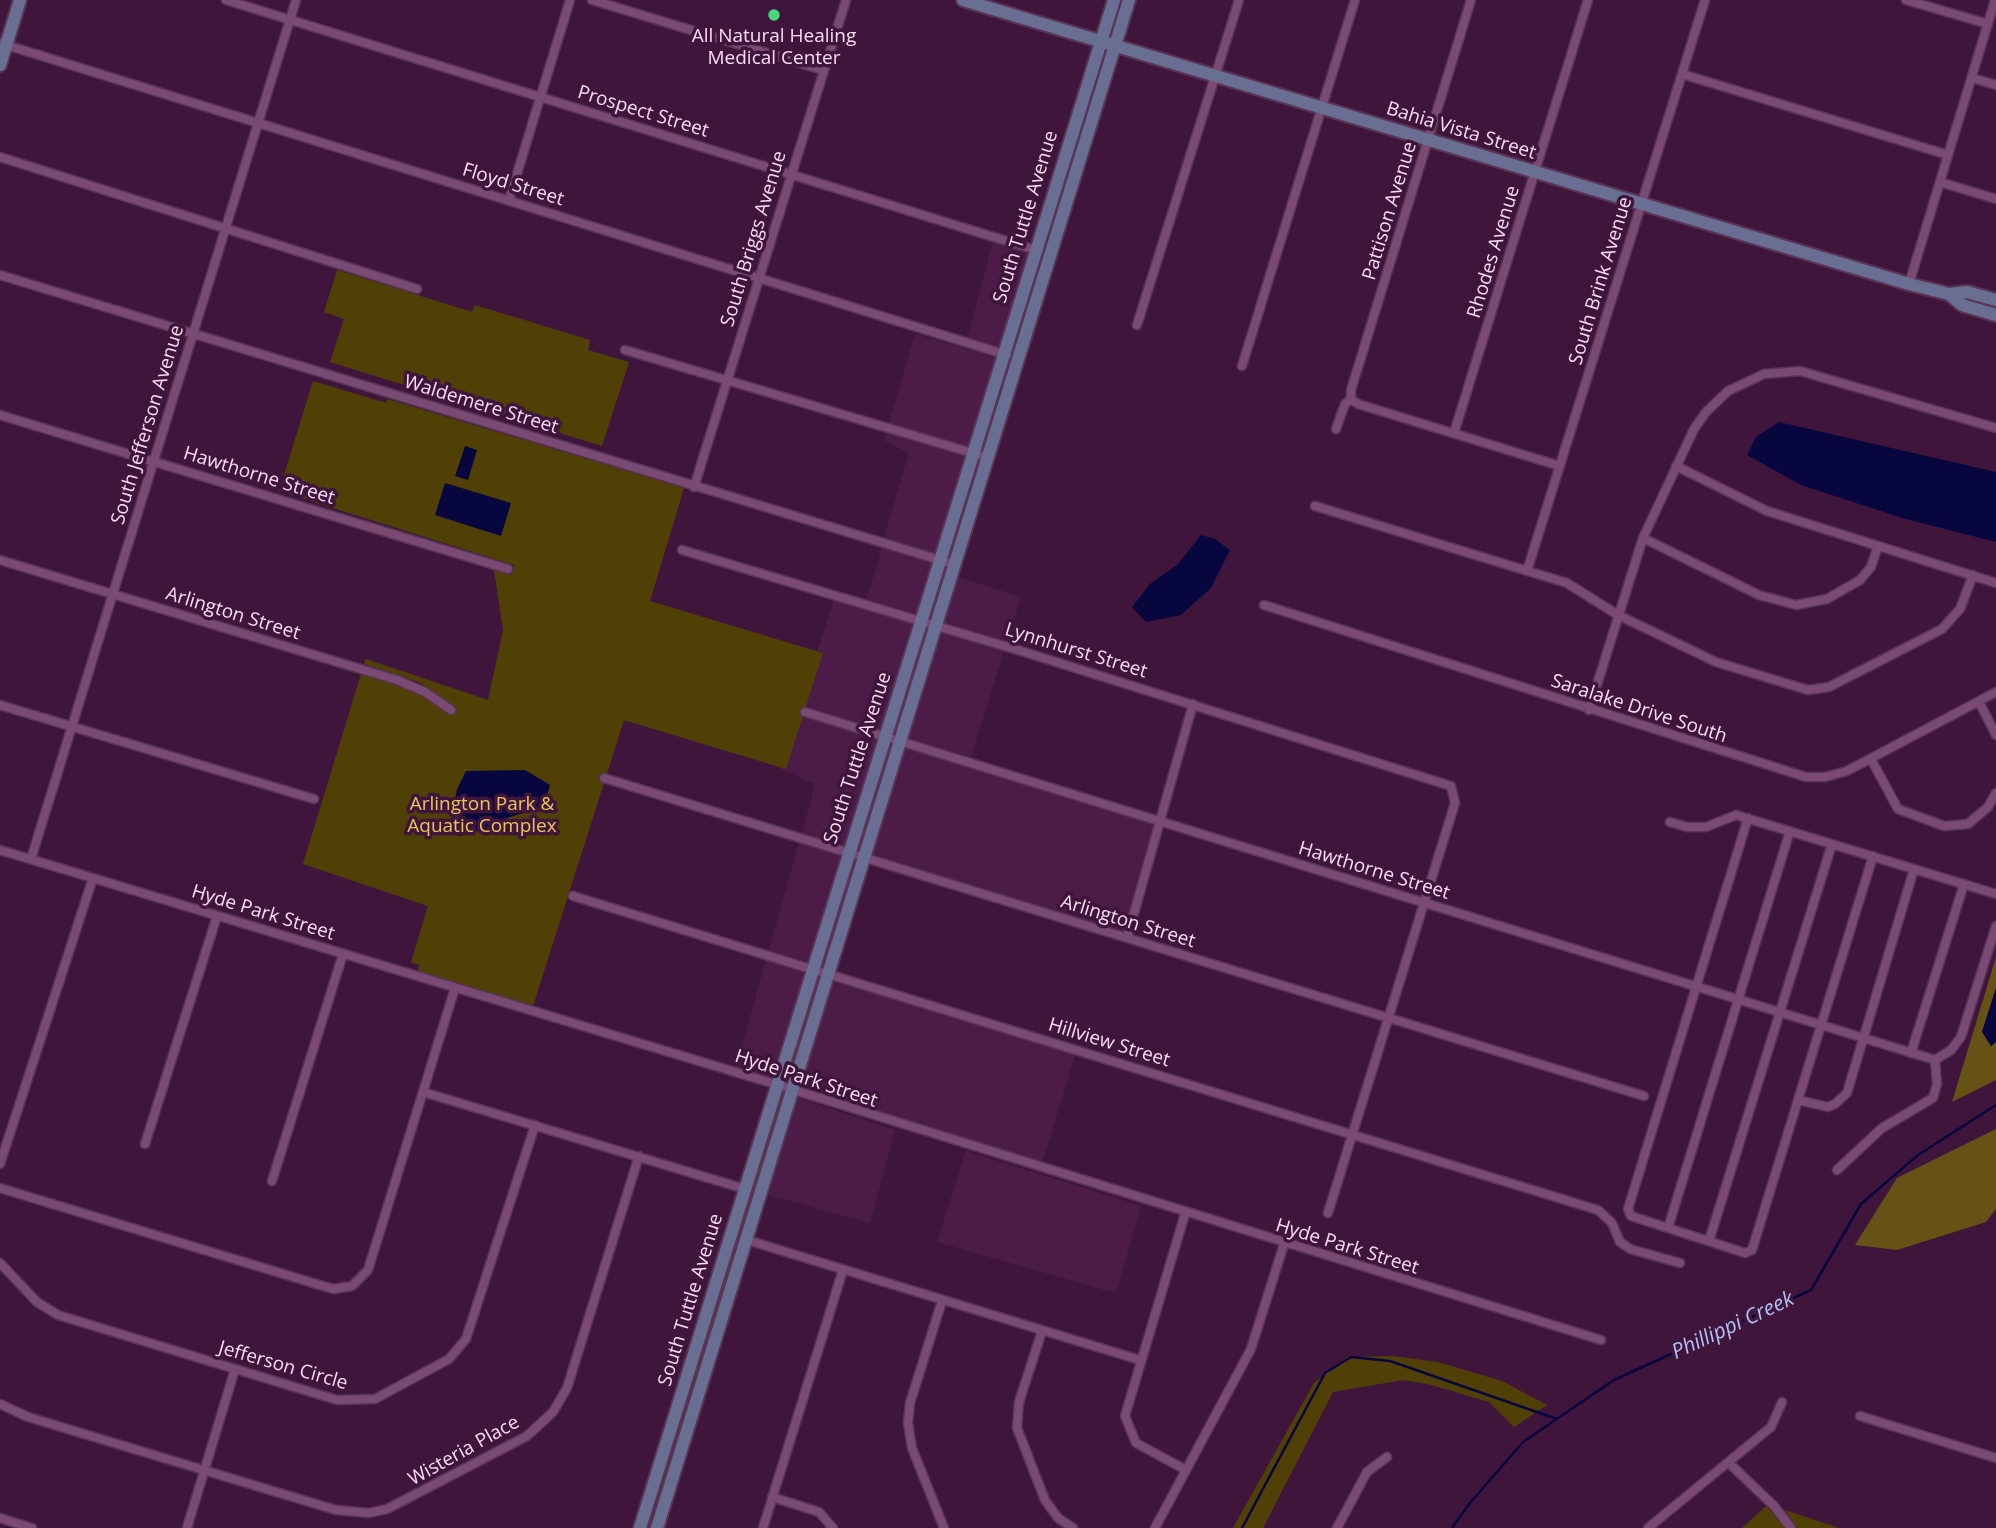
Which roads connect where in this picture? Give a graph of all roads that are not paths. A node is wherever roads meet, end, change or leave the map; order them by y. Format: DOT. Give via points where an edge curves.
graph roads {
  1 [pos="20,0"];
  2 [pos="226,0"];
  3 [pos="296,0"];
  4 [pos="570,0"];
  5 [pos="592,0"];
  6 [pos="846,0"];
  7 [pos="963,0"];
  8 [pos="1114,0"];
  9 [pos="1129,0"];
  10 [pos="1239,0"];
  11 [pos="1355,0"];
  12 [pos="1471,0"];
  13 [pos="1588,0"];
  14 [pos="1705,0"];
  15 [pos="1906,0"];
  16 [pos="1996,0"];
  17 [pos="290,20"];
  18 [pos="1988,24"];
  19 [pos="1101,42"];
  20 [pos="3,44"];
  21 [pos="1115,46"];
  22 [pos="0,65"];
  23 [pos="823,70"];
  24 [pos="1682,74"];
  25 [pos="1215,76"];
  26 [pos="1972,78"];
  27 [pos="1996,85"];
  28 [pos="541,97"];
  29 [pos="1321,108"];
  30 [pos="257,124"];
  31 [pos="1428,141"];
  32 [pos="1948,155"];
  33 [pos="0,157"];
  34 [pos="1535,173"];
  35 [pos="791,174"];
  36 [pos="1940,182"];
  37 [pos="1996,198"];
  38 [pos="509,200"];
  39 [pos="1641,205"];
  40 [pos="226,226"];
  41 [pos="1035,250"];
  42 [pos="1050,254"];
  43 [pos="0,275"];
  44 [pos="758,280"];
  45 [pos="1909,284"];
  46 [pos="417,289"];
  47 [pos="1949,294"];
  48 [pos="1996,300"];
  49 [pos="1996,315"];
  50 [pos="1137,325"];
  51 [pos="192,334"];
  52 [pos="625,350"];
  53 [pos="1004,354"];
  54 [pos="1018,358"];
  55 [pos="1242,366"];
  56 [pos="728,380"];
  57 [pos="1351,399"];
  58 [pos="0,415"];
  59 [pos="1996,428"];
  60 [pos="1336,429"];
  61 [pos="1454,433"];
  62 [pos="972,453"];
  63 [pos="986,457"];
  64 [pos="153,461"];
  65 [pos="1560,466"];
  66 [pos="1676,466"];
  67 [pos="694,487"];
  68 [pos="1315,506"];
  69 [pos="1643,538"];
  70 [pos="1878,546"];
  71 [pos="682,550"];
  72 [pos="0,560"];
  73 [pos="939,560"];
  74 [pos="953,564"];
  75 [pos="509,569"];
  76 [pos="1527,571"];
  77 [pos="1973,575"];
  78 [pos="1996,583"];
  79 [pos="113,594"];
  80 [pos="1264,605"];
  81 [pos="1618,615"];
  82 [pos="922,621"];
  83 [pos="936,625"];
  84 [pos="1996,692"];
  85 [pos="1979,702"];
  86 [pos="1193,704"];
  87 [pos="0,705"];
  88 [pos="451,710"];
  89 [pos="1588,710"];
  90 [pos="805,712"];
  91 [pos="73,727"];
  92 [pos="1996,735"];
  93 [pos="884,736"];
  94 [pos="899,741"];
  95 [pos="1871,759"];
  96 [pos="604,778"];
  97 [pos="1996,793"];
  98 [pos="314,799"];
  99 [pos="1748,818"];
  100 [pos="1160,821"];
  101 [pos="1670,822"];
  102 [pos="1790,831"];
  103 [pos="1832,844"];
  104 [pos="0,850"];
  105 [pos="848,852"];
  106 [pos="863,856"];
  107 [pos="1873,856"];
  108 [pos="31,859"];
  109 [pos="1914,869"];
  110 [pos="93,878"];
  111 [pos="1964,884"];
  112 [pos="1996,894"];
  113 [pos="573,896"];
  114 [pos="1423,903"];
  115 [pos="217,916"];
  116 [pos="1996,926"];
  117 [pos="1127,938"];
  118 [pos="343,954"];
  119 [pos="813,969"];
  120 [pos="827,973"];
  121 [pos="455,988"];
  122 [pos="1697,988"];
  123 [pos="1738,1000"];
  124 [pos="1780,1013"];
  125 [pos="1389,1020"];
  126 [pos="1821,1026"];
  127 [pos="1865,1039"];
  128 [pos="1912,1053"];
  129 [pos="1935,1060"];
  130 [pos="777,1086"];
  131 [pos="792,1091"];
  132 [pos="423,1092"];
  133 [pos="1644,1096"];
  134 [pos="1798,1100"];
  135 [pos="535,1125"];
  136 [pos="1353,1135"];
  137 [pos="145,1144"];
  138 [pos="639,1156"];
  139 [pos="0,1164"];
  140 [pos="1838,1170"];
  141 [pos="272,1181"];
  142 [pos="0,1188"];
  143 [pos="745,1189"];
  144 [pos="1328,1213"];
  145 [pos="1185,1214"];
  146 [pos="1668,1228"];
  147 [pos="747,1240"];
  148 [pos="1709,1241"];
  149 [pos="1284,1244"];
  150 [pos="0,1263"];
  151 [pos="1680,1263"];
  152 [pos="843,1270"];
  153 [pos="942,1301"];
  154 [pos="1042,1331"];
  155 [pos="1601,1340"];
  156 [pos="1140,1360"];
  157 [pos="235,1369"];
  158 [pos="1782,1402"];
  159 [pos="0,1404"];
  160 [pos="1860,1416"];
  161 [pos="1387,1457"];
  162 [pos="1996,1458"];
  163 [pos="1728,1463"];
  164 [pos="204,1470"];
  165 [pos="1186,1470"];
  166 [pos="772,1497"];
  167 [pos="0,1518"];
  168 [pos="32,1528"];
  169 [pos="187,1528"];
  170 [pos="640,1528"];
  171 [pos="657,1528"];
  172 [pos="763,1528"];
  173 [pos="832,1528"];
  174 [pos="944,1528"];
  175 [pos="1073,1528"];
  176 [pos="1155,1528"];
  177 [pos="1337,1528"];
  178 [pos="1648,1528"];
  179 [pos="1791,1528"];
  1 -- 20 [label="main road"];
  2 -- 17 [label="street, Prospect Street"];
  3 -- 17 [label="street, South Jefferson Avenue"];
  4 -- 28 [label="street"];
  5 -- 23 [label="street"];
  6 -- 23 [label="street, South Briggs Avenue"];
  7 -- 19 [label="main road, Bahia Vista Street"];
  8 -- 19 [label="main road, South Tuttle Avenue"];
  9 -- 21 [label="main road, South Tuttle Avenue"];
  10 -- 25 [label="street"];
  11 -- 29 [label="street"];
  12 -- 31 [label="street, Pattison Avenue"];
  13 -- 34 [label="street, Rhodes Avenue"];
  14 -- 24 [label="street, South Brink Avenue"];
  15 -- 18 [label="street"];
  16 -- 18 [label="street"];
  17 -- 28 [label="street, Prospect Street"];
  17 -- 30 [label="street, South Jefferson Avenue"];
  18 -- 26 [label="street"];
  19 -- 21 [label="main road, Bahia Vista Street"];
  19 -- 41 [label="main road, South Tuttle Avenue"];
  20 -- 22 [label="main road"];
  20 -- 30 [label="street, Floyd Street"];
  21 -- 25 [label="main road, Bahia Vista Street"];
  21 -- 42 [label="main road, South Tuttle Avenue"];
  23 -- 35 [label="street, South Briggs Avenue"];
  24 -- 32 [label="street"];
  24 -- 39 [label="street, South Brink Avenue"];
  25 -- 29 [label="main road, Bahia Vista Street"];
  25 -- 50 [label="street"];
  26 -- 27 [label="street"];
  26 -- 32 [label="street"];
  28 -- 35 [label="street, Prospect Street"];
  28 -- 38 [label="street"];
  29 -- 31 [label="main road, Bahia Vista Street"];
  29 -- 55 [label="street"];
  30 -- 38 [label="street, Floyd Street"];
  30 -- 40 [label="street, South Jefferson Avenue"];
  31 -- 34 [label="main road, Bahia Vista Street"];
  31 -- 57 [label="street, Pattison Avenue"];
  32 -- 36 [label="street"];
  33 -- 40 [label="street"];
  34 -- 39 [label="main road, Bahia Vista Street"];
  34 -- 61 [label="street, Rhodes Avenue"];
  35 -- 41 [label="street, Prospect Street"];
  35 -- 44 [label="street, South Briggs Avenue"];
  36 -- 37 [label="street"];
  36 -- 45 [label="street"];
  38 -- 44 [label="street, Floyd Street"];
  39 -- 45 [label="main road, Bahia Vista Street"];
  39 -- 65 [label="street, South Brink Avenue"];
  40 -- 46 [label="street"];
  40 -- 51 [label="street, South Jefferson Avenue"];
  41 -- 42 [label="street, Prospect Street"];
  41 -- 53 [label="main road, South Tuttle Avenue"];
  42 -- 54 [label="main road, South Tuttle Avenue"];
  43 -- 51 [label="street, Waldemere Street"];
  44 -- 53 [label="street, Floyd Street"];
  44 -- 56 [label="street, South Briggs Avenue"];
  45 -- 47 [label="main road, Bahia Vista Street"];
  47 -- 48 [label="main road, Bahia Vista Street" via="1967,292"];
  47 -- 49 [label="main road, Bahia Vista Street" via="1962,305"];
  51 -- 64 [label="street, South Jefferson Avenue"];
  51 -- 67 [label="street, Waldemere Street"];
  52 -- 56 [label="street"];
  53 -- 54 [label="street, Floyd Street"];
  53 -- 62 [label="main road, South Tuttle Avenue"];
  54 -- 63 [label="main road, South Tuttle Avenue"];
  56 -- 62 [label="street"];
  56 -- 67 [label="street, South Briggs Avenue"];
  57 -- 60 [label="street, Pattison Avenue"];
  57 -- 61 [label="street"];
  58 -- 64 [label="street, Hawthorne Street"];
  59 -- 66 [label="street" via="1816,373 1784,371 1755,377 1720,397 1700,419"];
  61 -- 65 [label="street"];
  62 -- 63 [label="street"];
  62 -- 73 [label="main road, South Tuttle Avenue"];
  63 -- 74 [label="main road, South Tuttle Avenue"];
  64 -- 75 [label="street, Hawthorne Street"];
  64 -- 79 [label="street, South Jefferson Avenue"];
  65 -- 76 [label="street, South Brink Avenue"];
  66 -- 69 [label="street"];
  66 -- 70 [label="street" via="1767,511"];
  67 -- 73 [label="street, Waldemere Street"];
  68 -- 76 [label="street"];
  69 -- 70 [label="street" via="1759,595 1796,605 1827,598 1860,580 1871,567"];
  69 -- 81 [label="street"];
  70 -- 77 [label="street"];
  71 -- 82 [label="street, Lynnhurst Street"];
  72 -- 79 [label="street, Arlington Street"];
  73 -- 74 [label="street, Waldemere Street"];
  73 -- 82 [label="main road, South Tuttle Avenue"];
  74 -- 83 [label="main road, South Tuttle Avenue"];
  76 -- 81 [label="street" via="1577,587"];
  77 -- 78 [label="street"];
  77 -- 81 [label="street" via="1960,610 1942,629 1818,690 1729,668"];
  79 -- 88 [label="street, Arlington Street" via="397,680"];
  79 -- 91 [label="street, South Jefferson Avenue"];
  80 -- 89 [label="street, Saralake Drive South"];
  81 -- 89 [label="street"];
  82 -- 83 [label="street, Lynnhurst Street"];
  82 -- 93 [label="main road, South Tuttle Avenue"];
  83 -- 86 [label="street, Lynnhurst Street"];
  83 -- 94 [label="main road, South Tuttle Avenue"];
  84 -- 85 [label="street, Saralake Drive South"];
  85 -- 92 [label="street"];
  85 -- 95 [label="street, Saralake Drive South"];
  86 -- 100 [label="street"];
  86 -- 114 [label="street, Lynnhurst Street" via="1446,783 1455,792 1455,803"];
  87 -- 91 [label="street"];
  89 -- 95 [label="street, Saralake Drive South" via="1800,776 1839,774"];
  90 -- 93 [label="street, Hawthorne Street"];
  91 -- 98 [label="street"];
  91 -- 108 [label="street, South Jefferson Avenue"];
  93 -- 94 [label="street, Hawthorne Street"];
  93 -- 105 [label="main road, South Tuttle Avenue"];
  94 -- 100 [label="street, Hawthorne Street"];
  94 -- 106 [label="main road, South Tuttle Avenue"];
  95 -- 97 [label="street" via="1898,809 1944,826 1968,824 1989,807"];
  96 -- 105 [label="street, Arlington Street"];
  99 -- 101 [label="street" via="1737,814 1698,828"];
  99 -- 102 [label="street"];
  99 -- 122 [label="street"];
  100 -- 114 [label="street, Hawthorne Street"];
  100 -- 117 [label="street"];
  102 -- 103 [label="street"];
  102 -- 123 [label="street"];
  103 -- 107 [label="street"];
  103 -- 124 [label="street"];
  104 -- 108 [label="street, Hyde Park Street"];
  105 -- 106 [label="street, Arlington Street"];
  105 -- 119 [label="main road, South Tuttle Avenue"];
  106 -- 117 [label="street, Arlington Street"];
  106 -- 120 [label="main road, South Tuttle Avenue"];
  107 -- 109 [label="street"];
  107 -- 126 [label="street"];
  108 -- 110 [label="street, Hyde Park Street"];
  109 -- 111 [label="street"];
  109 -- 127 [label="street"];
  110 -- 115 [label="street, Hyde Park Street"];
  110 -- 139 [label="street"];
  111 -- 112 [label="street"];
  111 -- 128 [label="street"];
  113 -- 119 [label="street, Hillview Street"];
  114 -- 122 [label="street, Hawthorne Street"];
  114 -- 125 [label="street"];
  115 -- 118 [label="street, Hyde Park Street"];
  115 -- 137 [label="street"];
  116 -- 129 [label="street" via="1961,1037"];
  117 -- 125 [label="street, Arlington Street"];
  118 -- 121 [label="street, Hyde Park Street"];
  118 -- 141 [label="street"];
  119 -- 120 [label="street, Hillview Street"];
  119 -- 130 [label="main road, South Tuttle Avenue"];
  120 -- 131 [label="main road, South Tuttle Avenue"];
  120 -- 136 [label="street, Hillview Street"];
  121 -- 130 [label="street, Hyde Park Street"];
  121 -- 132 [label="street"];
  122 -- 123 [label="street, Hawthorne Street"];
  122 -- 146 [label="street" via="1629,1214"];
  123 -- 124 [label="street, Hawthorne Street"];
  123 -- 146 [label="street"];
  124 -- 126 [label="street, Hawthorne Street"];
  124 -- 148 [label="street"];
  125 -- 133 [label="street, Arlington Street"];
  125 -- 136 [label="street"];
  126 -- 127 [label="street, Hawthorne Street"];
  126 -- 134 [label="street"];
  127 -- 128 [label="street, Hawthorne Street"];
  127 -- 134 [label="street" via="1843,1098 1823,1107"];
  128 -- 129 [label="street, Hawthorne Street"];
  129 -- 140 [label="street" via="1933,1098 1882,1128"];
  130 -- 131 [label="street, Hyde Park Street"];
  130 -- 143 [label="main road, South Tuttle Avenue"];
  131 -- 145 [label="street, Hyde Park Street"];
  131 -- 147 [label="main road, South Tuttle Avenue"];
  132 -- 135 [label="street"];
  132 -- 142 [label="street" via="368,1270 352,1286 333,1289"];
  134 -- 148 [label="street" via="1752,1250 1748,1253"];
  135 -- 138 [label="street"];
  135 -- 157 [label="street, Jefferson Circle" via="471,1329 449,1359 363,1402 337,1400"];
  136 -- 144 [label="street"];
  136 -- 151 [label="street, Hillview Street" via="1598,1210 1612,1223 1620,1242"];
  138 -- 143 [label="street"];
  138 -- 164 [label="street, Wisteria Place" via="567,1388 553,1412 533,1432 402,1503 369,1513 336,1510"];
  143 -- 170 [label="main road, South Tuttle Avenue"];
  145 -- 149 [label="street, Hyde Park Street"];
  145 -- 156 [label="street"];
  146 -- 148 [label="street"];
  147 -- 152 [label="street"];
  147 -- 171 [label="main road, South Tuttle Avenue"];
  149 -- 155 [label="street, Hyde Park Street"];
  149 -- 165 [label="street" via="1251,1349"];
  150 -- 157 [label="street, Jefferson Circle" via="37,1302 58,1315"];
  152 -- 153 [label="street"];
  152 -- 166 [label="street"];
  153 -- 154 [label="street"];
  153 -- 174 [label="street" via="908,1423 912,1448"];
  154 -- 156 [label="street"];
  154 -- 175 [label="street" via="1018,1402 1017,1428 1045,1500"];
  156 -- 165 [label="street" via="1125,1407 1126,1425 1143,1449"];
  157 -- 164 [label="street"];
  158 -- 163 [label="street" via="1771,1427"];
  159 -- 164 [label="street, Wisteria Place" via="28,1417"];
  160 -- 162 [label="street"];
  161 -- 177 [label="street" via="1367,1472"];
  163 -- 178 [label="street"];
  163 -- 179 [label="street"];
  164 -- 169 [label="street"];
  165 -- 176 [label="street"];
  166 -- 172 [label="street"];
  166 -- 173 [label="street" via="819,1512"];
  167 -- 168 [label="street"];
}
